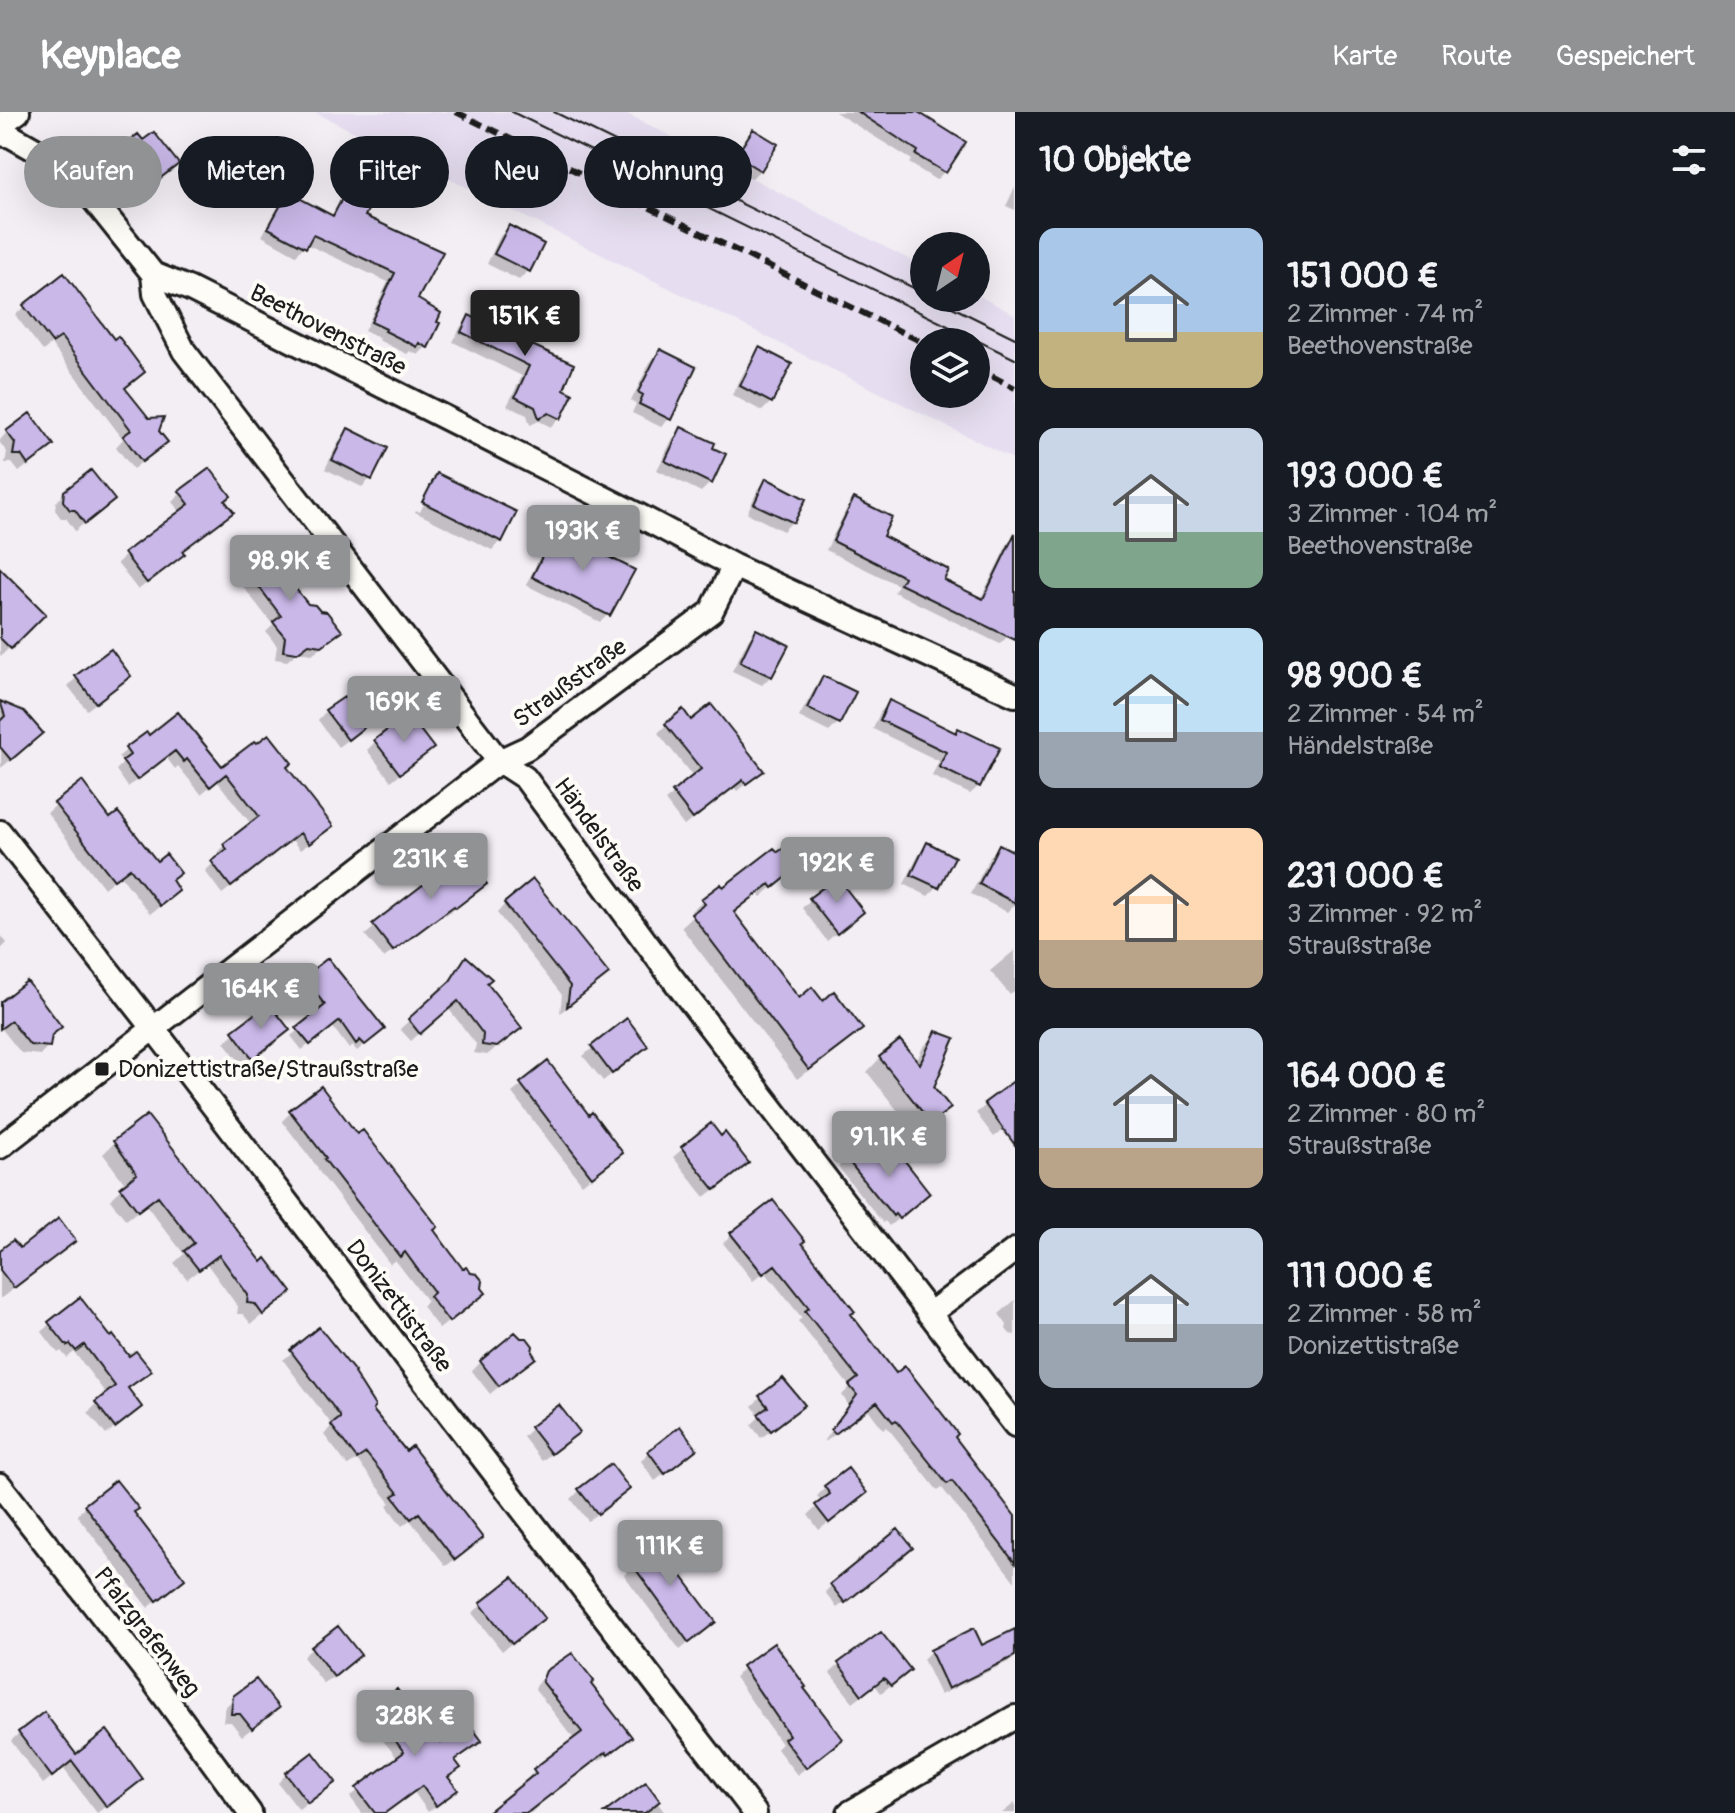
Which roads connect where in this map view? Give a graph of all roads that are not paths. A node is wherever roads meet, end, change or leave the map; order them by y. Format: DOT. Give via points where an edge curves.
graph roads {
  1 [pos="18,112"];
  2 [pos="0,125"];
  3 [pos="0,134"];
  4 [pos="153,274"];
  5 [pos="734,566"];
  6 [pos="1015,695"];
  7 [pos="499,761"];
  8 [pos="0,832"];
  9 [pos="154,1029"];
  10 [pos="0,1147"];
  11 [pos="1015,1250"];
  12 [pos="929,1314"];
  13 [pos="1015,1425"];
  14 [pos="0,1485"];
  15 [pos="1015,1717"];
  16 [pos="250,1813"];
  17 [pos="755,1813"];
  18 [pos="849,1813"];
  1 -- 2 [label="street"];
  3 -- 4 [label="street, Beethovenstraße" via="55,161 89,194"];
  4 -- 5 [label="street, Beethovenstraße"];
  4 -- 7 [label="street, Händelstraße" via="155,294 184,351"];
  5 -- 6 [label="street, Beethovenstraße"];
  5 -- 7 [label="street, Straußstraße" via="711,612 527,748"];
  7 -- 9 [label="street, Straußstraße"];
  7 -- 12 [label="street, Händelstraße" via="525,778"];
  8 -- 9 [label="street, Donizettistraße"];
  9 -- 10 [label="street, Straußstraße"];
  9 -- 17 [label="street, Donizettistraße"];
  11 -- 12 [label="street"];
  12 -- 13 [label="street, Händelstraße"];
  14 -- 16 [label="street, Pfalzgrafenweg"];
  15 -- 18 [label="street"];
}
